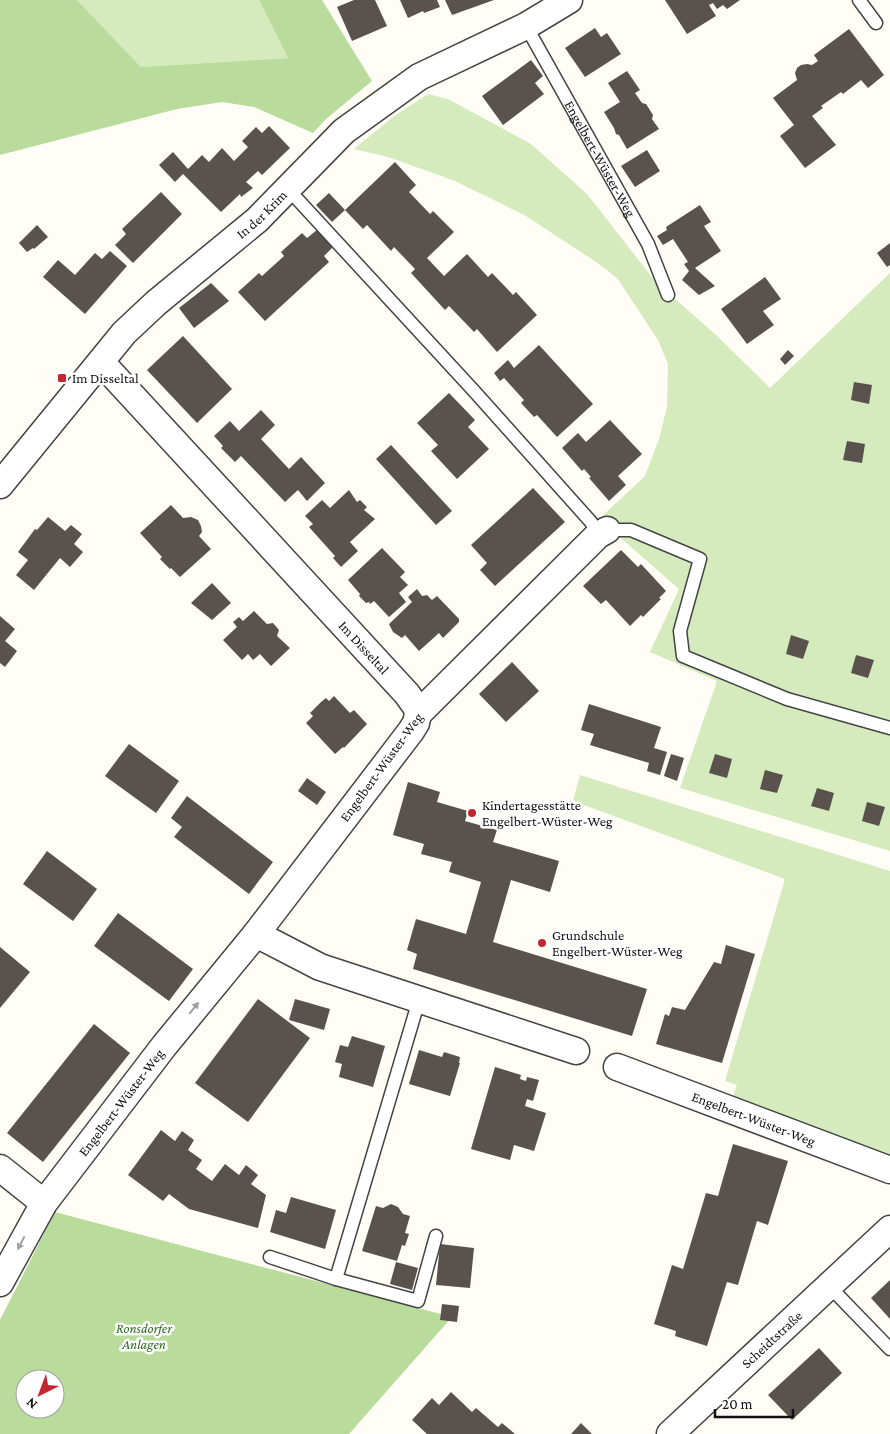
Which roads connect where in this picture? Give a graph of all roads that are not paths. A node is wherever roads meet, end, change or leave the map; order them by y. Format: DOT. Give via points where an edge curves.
graph roads {
  1 [pos="569,0"];
  2 [pos="859,0"];
  3 [pos="876,23"];
  4 [pos="526,26"];
  5 [pos="288,189"];
  6 [pos="668,295"];
  7 [pos="101,362"];
  8 [pos="0,485"];
  9 [pos="603,532"];
  10 [pos="418,714"];
  11 [pos="890,728"];
  12 [pos="256,934"];
  13 [pos="419,1000"];
  14 [pos="576,1050"];
  15 [pos="617,1067"];
  16 [pos="0,1168"];
  17 [pos="890,1170"];
  18 [pos="44,1203"];
  19 [pos="890,1229"];
  20 [pos="436,1236"];
  21 [pos="270,1257"];
  22 [pos="336,1279"];
  23 [pos="0,1283"];
  24 [pos="829,1286"];
  25 [pos="890,1349"];
  26 [pos="670,1434"];
  1 -- 4 [label="street, In der Krim"];
  2 -- 3 [label="lane"];
  4 -- 5 [label="street, In der Krim" via="419,77 344,131"];
  4 -- 6 [label="lane, Engelbert-Wüster-Weg" via="648,244"];
  5 -- 7 [label="street, In der Krim" via="258,220 156,303 124,333"];
  5 -- 9 [label="lane" via="481,398 590,522"];
  7 -- 8 [label="street, In der Krim"];
  7 -- 10 [label="street, Im Disseltal" via="407,694"];
  9 -- 10 [label="street, Engelbert-Wüster-Weg"];
  9 -- 11 [label="lane" via="631,530 700,559 680,631 683,656 787,699"];
  10 -- 12 [label="street, Engelbert-Wüster-Weg" via="411,731"];
  12 -- 13 [label="street" via="320,967"];
  18 -- 12 [label="street, Engelbert-Wüster-Weg, one-way" via="164,1046"];
  13 -- 14 [label="street"];
  13 -- 22 [label="lane"];
  15 -- 17 [label="street, Engelbert-Wüster-Weg"];
  16 -- 18 [label="street"];
  18 -- 23 [label="street, Engelbert-Wüster-Weg, one-way"];
  19 -- 24 [label="street, Scheidtstraße"];
  20 -- 22 [label="lane" via="418,1301"];
  21 -- 22 [label="lane"];
  24 -- 25 [label="lane"];
  24 -- 26 [label="street, Scheidtstraße"];
}
